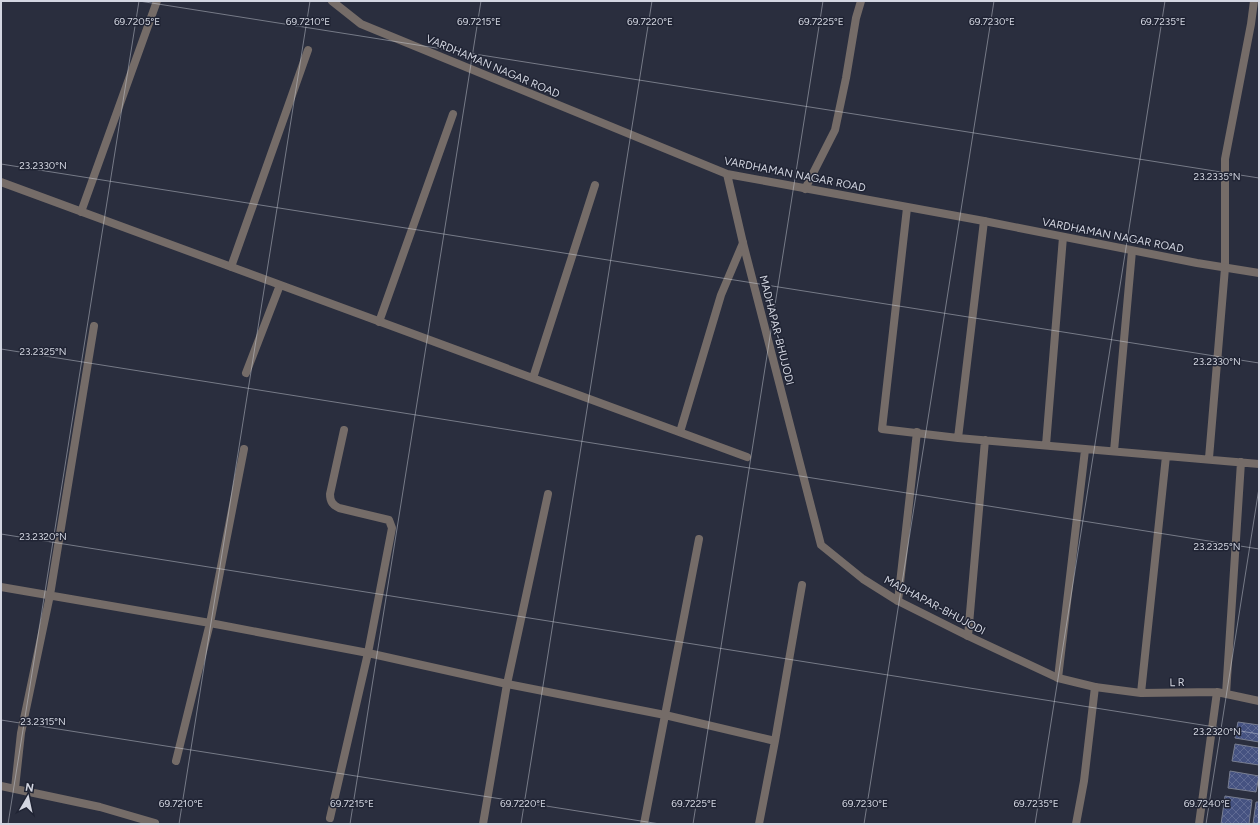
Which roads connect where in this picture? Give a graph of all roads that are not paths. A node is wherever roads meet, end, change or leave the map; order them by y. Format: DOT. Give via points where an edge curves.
graph roads {
  1 [pos="157,1"];
  2 [pos="332,1"];
  3 [pos="862,1"];
  4 [pos="1254,1"];
  5 [pos="308,50"];
  6 [pos="453,114"];
  7 [pos="727,174"];
  8 [pos="1,182"];
  9 [pos="595,185"];
  10 [pos="805,189"];
  11 [pos="907,208"];
  12 [pos="81,212"];
  13 [pos="984,222"];
  14 [pos="1063,237"];
  15 [pos="743,243"];
  16 [pos="1132,251"];
  17 [pos="231,267"];
  18 [pos="1225,268"];
  19 [pos="1259,273"];
  20 [pos="280,285"];
  21 [pos="379,322"];
  22 [pos="94,326"];
  23 [pos="246,373"];
  24 [pos="532,378"];
  25 [pos="344,430"];
  26 [pos="680,432"];
  27 [pos="917,432"];
  28 [pos="958,438"];
  29 [pos="985,440"];
  30 [pos="1046,445"];
  31 [pos="244,449"];
  32 [pos="1085,450"];
  33 [pos="1114,451"];
  34 [pos="1166,456"];
  35 [pos="747,457"];
  36 [pos="1209,458"];
  37 [pos="1241,462"];
  38 [pos="1259,464"];
  39 [pos="548,494"];
  40 [pos="699,539"];
  41 [pos="802,585"];
  42 [pos="1,587"];
  43 [pos="50,595"];
  44 [pos="898,600"];
  45 [pos="210,623"];
  46 [pos="968,636"];
  47 [pos="368,653"];
  48 [pos="1058,678"];
  49 [pos="507,684"];
  50 [pos="1095,687"];
  51 [pos="1217,692"];
  52 [pos="1141,693"];
  53 [pos="1226,694"];
  54 [pos="1259,701"];
  55 [pos="664,715"];
  56 [pos="775,741"];
  57 [pos="176,761"];
  58 [pos="1,786"];
  59 [pos="15,788"];
  60 [pos="330,818"];
  61 [pos="154,824"];
  62 [pos="483,824"];
  63 [pos="644,824"];
  64 [pos="759,824"];
  65 [pos="1076,824"];
  66 [pos="1200,824"];
  1 -- 12 [label="street"];
  2 -- 7 [label="street, VARDHAMAN NAGAR ROAD" via="361,24"];
  3 -- 10 [label="street" via="856,18 835,130"];
  4 -- 18 [label="street" via="1225,159"];
  5 -- 17 [label="street"];
  6 -- 21 [label="street"];
  7 -- 10 [label="street, VARDHAMAN NAGAR ROAD"];
  7 -- 15 [label="street, MADHAPAR-BHUJODI"];
  8 -- 12 [label="street"];
  9 -- 24 [label="street"];
  10 -- 11 [label="street, VARDHAMAN NAGAR ROAD"];
  11 -- 13 [label="street, VARDHAMAN NAGAR ROAD"];
  11 -- 27 [label="street" via="882,429"];
  12 -- 17 [label="street"];
  13 -- 14 [label="street, VARDHAMAN NAGAR ROAD"];
  13 -- 28 [label="street"];
  14 -- 16 [label="street, VARDHAMAN NAGAR ROAD"];
  14 -- 30 [label="street"];
  15 -- 26 [label="street" via="721,295"];
  15 -- 44 [label="street, MADHAPAR-BHUJODI" via="821,545 863,579"];
  16 -- 18 [label="street, VARDHAMAN NAGAR ROAD"];
  16 -- 33 [label="street"];
  17 -- 20 [label="street"];
  18 -- 19 [label="street, VARDHAMAN NAGAR ROAD"];
  18 -- 36 [label="street"];
  20 -- 21 [label="street"];
  20 -- 23 [label="street"];
  21 -- 24 [label="street"];
  22 -- 43 [label="street"];
  24 -- 26 [label="street"];
  25 -- 47 [label="street" via="330,500 339,508 389,520 392,528"];
  26 -- 35 [label="street"];
  27 -- 28 [label="street"];
  27 -- 44 [label="street"];
  28 -- 29 [label="street"];
  29 -- 30 [label="street"];
  29 -- 46 [label="street"];
  30 -- 32 [label="street"];
  31 -- 45 [label="street"];
  32 -- 33 [label="street"];
  32 -- 48 [label="street"];
  33 -- 34 [label="street"];
  34 -- 36 [label="street"];
  34 -- 52 [label="street"];
  36 -- 37 [label="street"];
  37 -- 38 [label="street"];
  37 -- 53 [label="street"];
  39 -- 49 [label="street"];
  40 -- 55 [label="street"];
  41 -- 56 [label="street"];
  42 -- 43 [label="street"];
  43 -- 45 [label="street"];
  43 -- 59 [label="street" via="21,733"];
  44 -- 46 [label="street, MADHAPAR-BHUJODI"];
  45 -- 47 [label="street"];
  45 -- 57 [label="street"];
  46 -- 48 [label="street, MADHAPAR-BHUJODI"];
  47 -- 49 [label="street"];
  47 -- 60 [label="street"];
  48 -- 50 [label="street, MADHAPAR-BHUJODI"];
  49 -- 55 [label="street"];
  49 -- 62 [label="street"];
  50 -- 52 [label="street, L R"];
  50 -- 65 [label="street" via="1084,782"];
  51 -- 52 [label="street, L R"];
  51 -- 53 [label="street, L R"];
  51 -- 66 [label="street"];
  53 -- 54 [label="street, L R"];
  55 -- 56 [label="street"];
  55 -- 63 [label="street"];
  56 -- 64 [label="street"];
  58 -- 59 [label="street"];
  59 -- 61 [label="street"];
}
